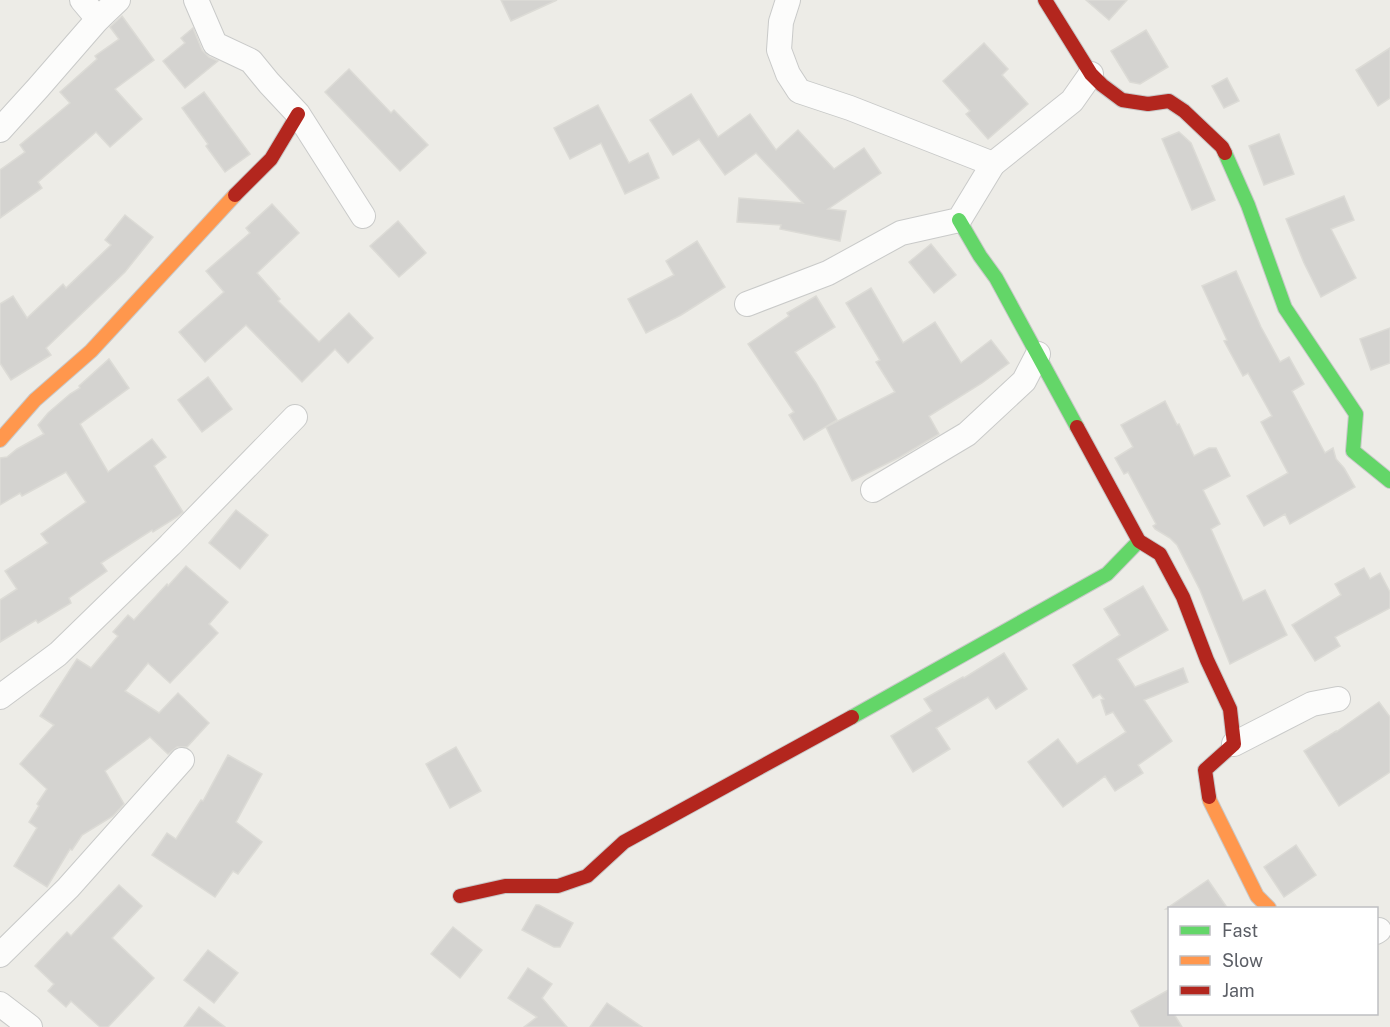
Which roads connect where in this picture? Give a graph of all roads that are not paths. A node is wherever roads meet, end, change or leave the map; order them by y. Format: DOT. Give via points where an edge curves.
graph roads {
  1 [pos="82,0"];
  2 [pos="117,0"];
  3 [pos="196,0"];
  4 [pos="788,0"];
  5 [pos="1045,0"];
  6 [pos="98,19"];
  7 [pos="1091,74"];
  8 [pos="298,114"];
  9 [pos="0,130"];
  10 [pos="993,164"];
  11 [pos="363,216"];
  12 [pos="959,220"];
  13 [pos="747,304"];
  14 [pos="1038,354"];
  15 [pos="1024,381"];
  16 [pos="1052,381"];
  17 [pos="295,417"];
  18 [pos="0,440"];
  19 [pos="1390,482"];
  20 [pos="873,490"];
  21 [pos="1139,541"];
  22 [pos="0,697"];
  23 [pos="1338,699"];
  24 [pos="1234,744"];
  25 [pos="182,760"];
  26 [pos="460,896"];
  27 [pos="1267,907"];
  28 [pos="0,955"];
  29 [pos="0,1004"];
  30 [pos="30,1027"];
  1 -- 6 [label="street"];
  2 -- 6 [label="street"];
  3 -- 8 [label="street" via="215,45 251,61"];
  4 -- 10 [label="street" via="779,50 799,91"];
  5 -- 7 [label="street"];
  6 -- 9 [label="street"];
  7 -- 10 [label="street" via="1072,101"];
  7 -- 19 [label="street" via="1122,100 1148,104 1169,101 1222,147 1248,205 1285,308 1356,414 1353,452"];
  8 -- 11 [label="street"];
  8 -- 18 [label="street" via="271,159"];
  10 -- 12 [label="street"];
  12 -- 13 [label="street" via="901,233 828,273"];
  12 -- 14 [label="street"];
  14 -- 15 [label="street"];
  14 -- 16 [label="street"];
  15 -- 16 [label="street"];
  15 -- 20 [label="street" via="967,434"];
  16 -- 21 [label="street"];
  17 -- 22 [label="street" via="58,654"];
  21 -- 24 [label="street" via="1160,554 1183,597 1230,709"];
  21 -- 26 [label="street" via="1107,573 846,722 624,842 587,876 558,886 505,886"];
  23 -- 24 [label="street" via="1312,704"];
  24 -- 27 [label="street" via="1205,770 1210,801 1257,896"];
  25 -- 28 [label="street" via="68,888"];
  29 -- 30 [label="street"];
}
